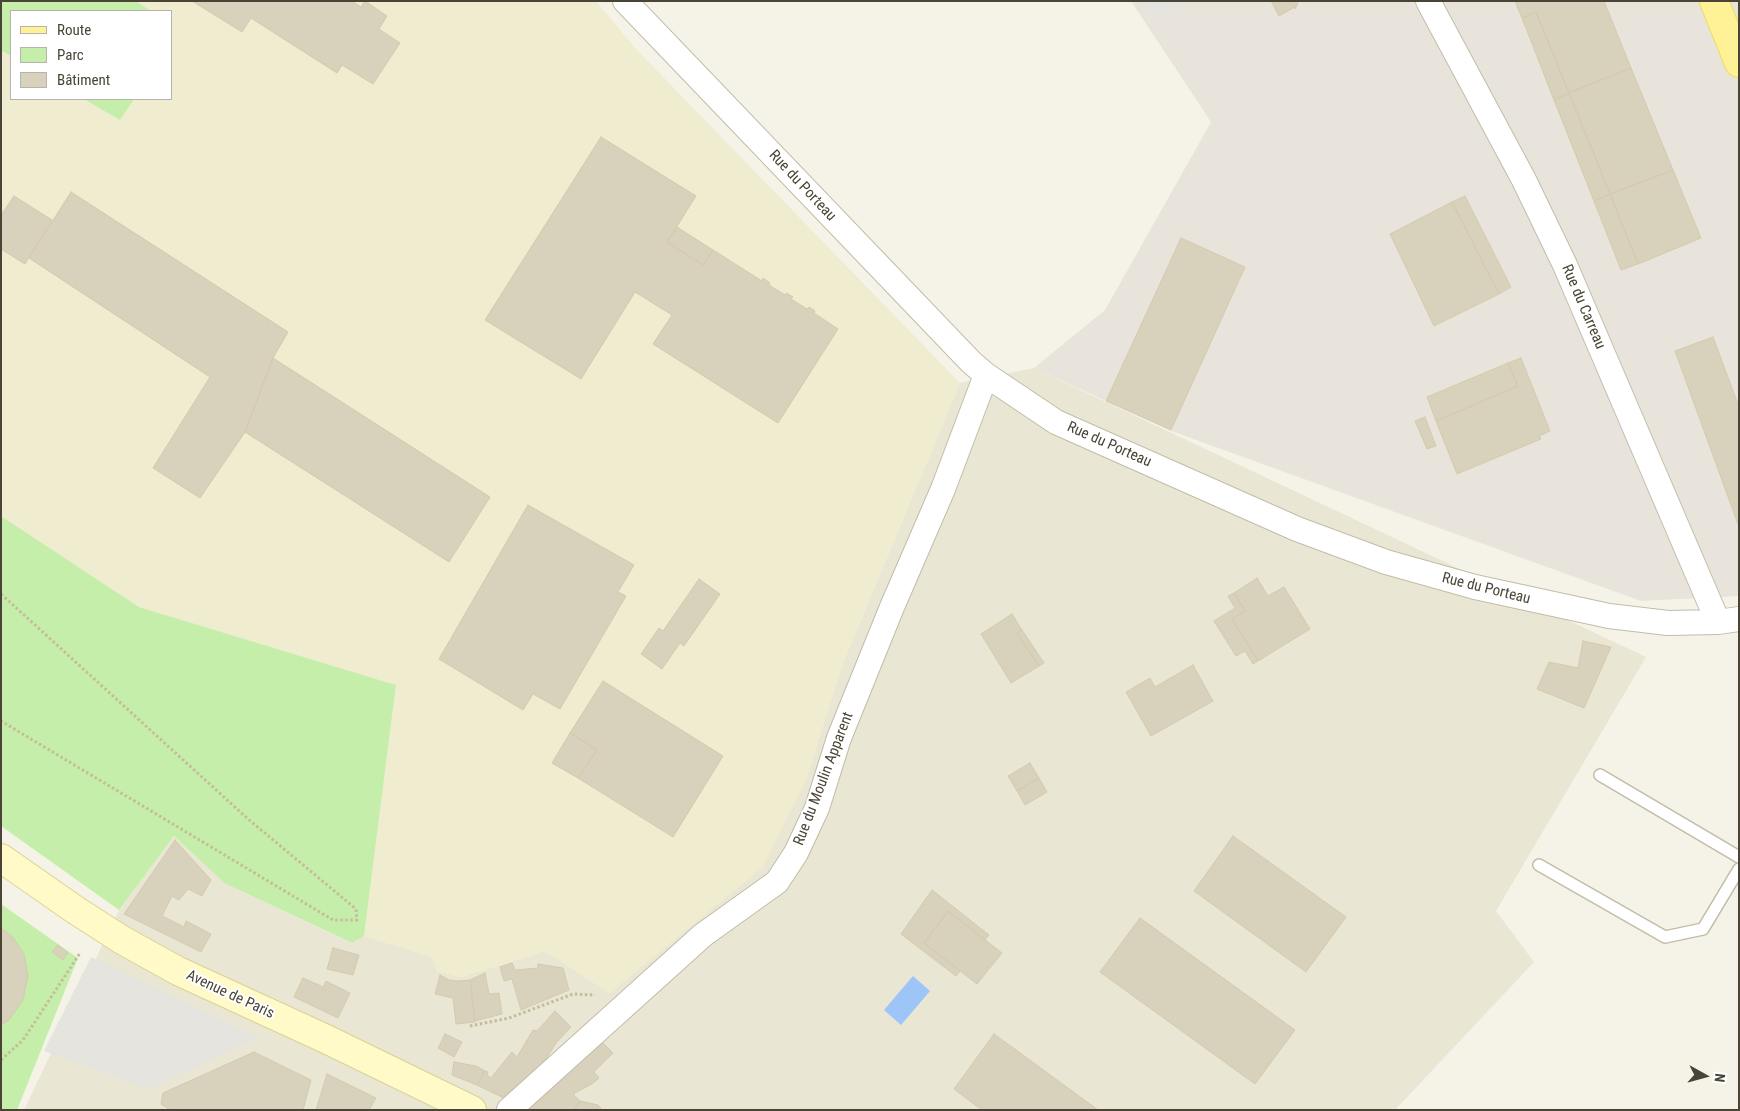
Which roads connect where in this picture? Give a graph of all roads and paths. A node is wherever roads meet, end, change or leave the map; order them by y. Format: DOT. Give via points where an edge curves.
graph roads {
  1 [pos="626,1"];
  2 [pos="1428,1"];
  3 [pos="1714,1"];
  4 [pos="1739,64"];
  5 [pos="986,375"];
  6 [pos="1,594"];
  7 [pos="1729,620"];
  8 [pos="1,722"];
  9 [pos="1600,775"];
  10 [pos="1739,857"];
  11 [pos="1,858"];
  12 [pos="1540,865"];
  13 [pos="1739,869"];
  14 [pos="80,953"];
  15 [pos="630,1001"];
  16 [pos="470,1026"];
  17 [pos="1,1060"];
  18 [pos="472,1110"];
  19 [pos="509,1110"];
  1 -- 5 [label="street, Rue du Porteau"];
  2 -- 7 [label="street, Rue du Carreau" via="1524,180"];
  3 -- 4 [label="main road"];
  5 -- 7 [label="street, Rue du Porteau" via="1056,422 1297,529 1386,562 1475,587 1609,616 1668,623"];
  5 -- 15 [label="street, Rue du Moulin Apparent" via="943,489 839,738 817,808 796,853 777,882 703,935"];
  6 -- 8 [label="path" via="248,819 356,909 357,920 333,920"];
  9 -- 10 [label="lane"];
  11 -- 18 [label="main road, Avenue de Paris" via="130,945 178,971 326,1038"];
  12 -- 13 [label="lane" via="1665,937 1703,929"];
  14 -- 17 [label="path" via="23,1040"];
  15 -- 16 [label="path" via="608,995 573,994 509,1018"];
  15 -- 19 [label="street, Rue du Moulin Apparent"];
}
